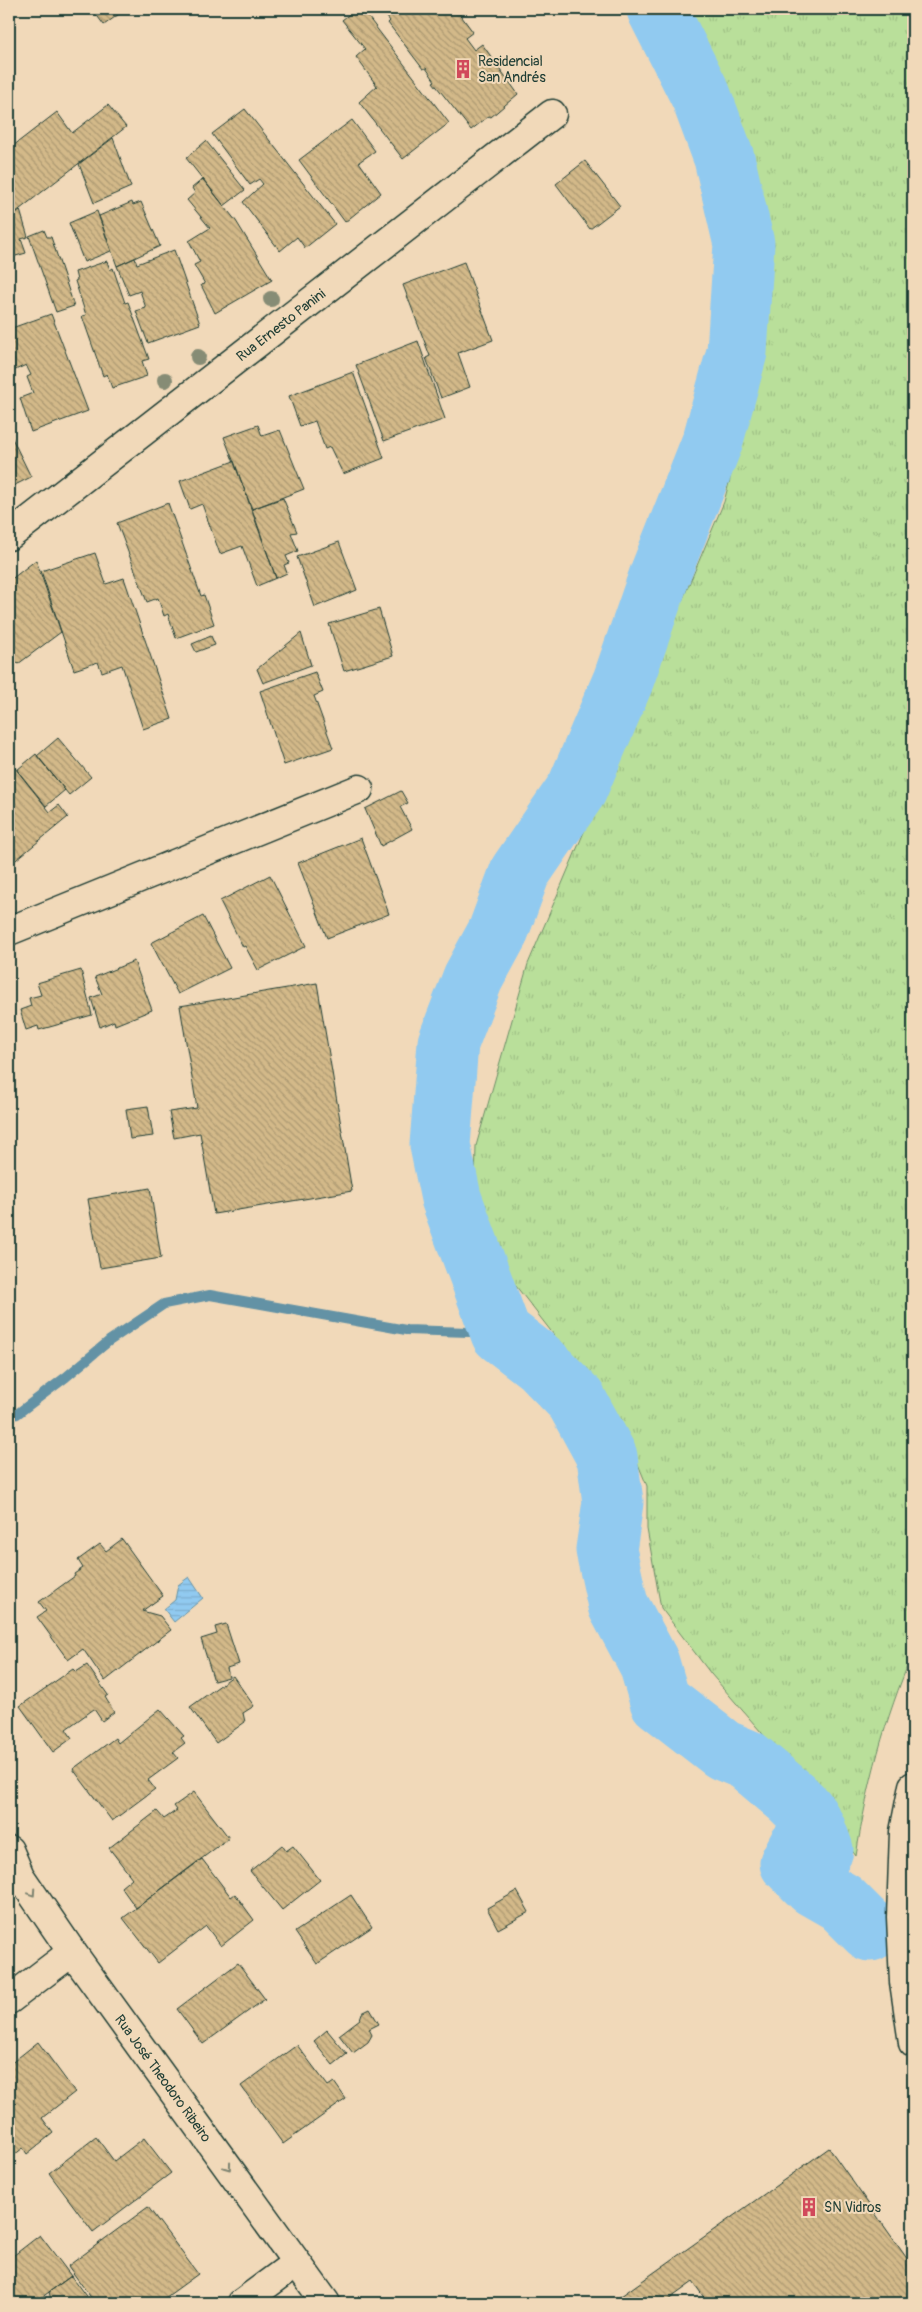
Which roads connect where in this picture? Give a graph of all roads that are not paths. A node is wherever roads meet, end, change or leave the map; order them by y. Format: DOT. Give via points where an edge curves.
graph roads {
  1 [pos="552,114"];
  2 [pos="9,536"];
  3 [pos="359,789"];
  4 [pos="9,931"];
  5 [pos="913,1786"];
  6 [pos="9,1850"];
  7 [pos="72,1952"];
  8 [pos="9,2000"];
  9 [pos="913,2043"];
  10 [pos="296,2263"];
  11 [pos="242,2303"];
  12 [pos="326,2303"];
  1 -- 2 [label="street, Rua Ernesto Panini"];
  3 -- 4 [label="street"];
  5 -- 9 [label="street" via="904,1832 900,1917 904,1982"];
  6 -- 7 [label="street, Rua José Theodoro Ribeiro, one-way" via="20,1876"];
  7 -- 8 [label="street"];
  7 -- 10 [label="street, Rua José Theodoro Ribeiro, one-way"];
  10 -- 11 [label="street"];
  10 -- 12 [label="street, Rua José Theodoro Ribeiro"];
}
